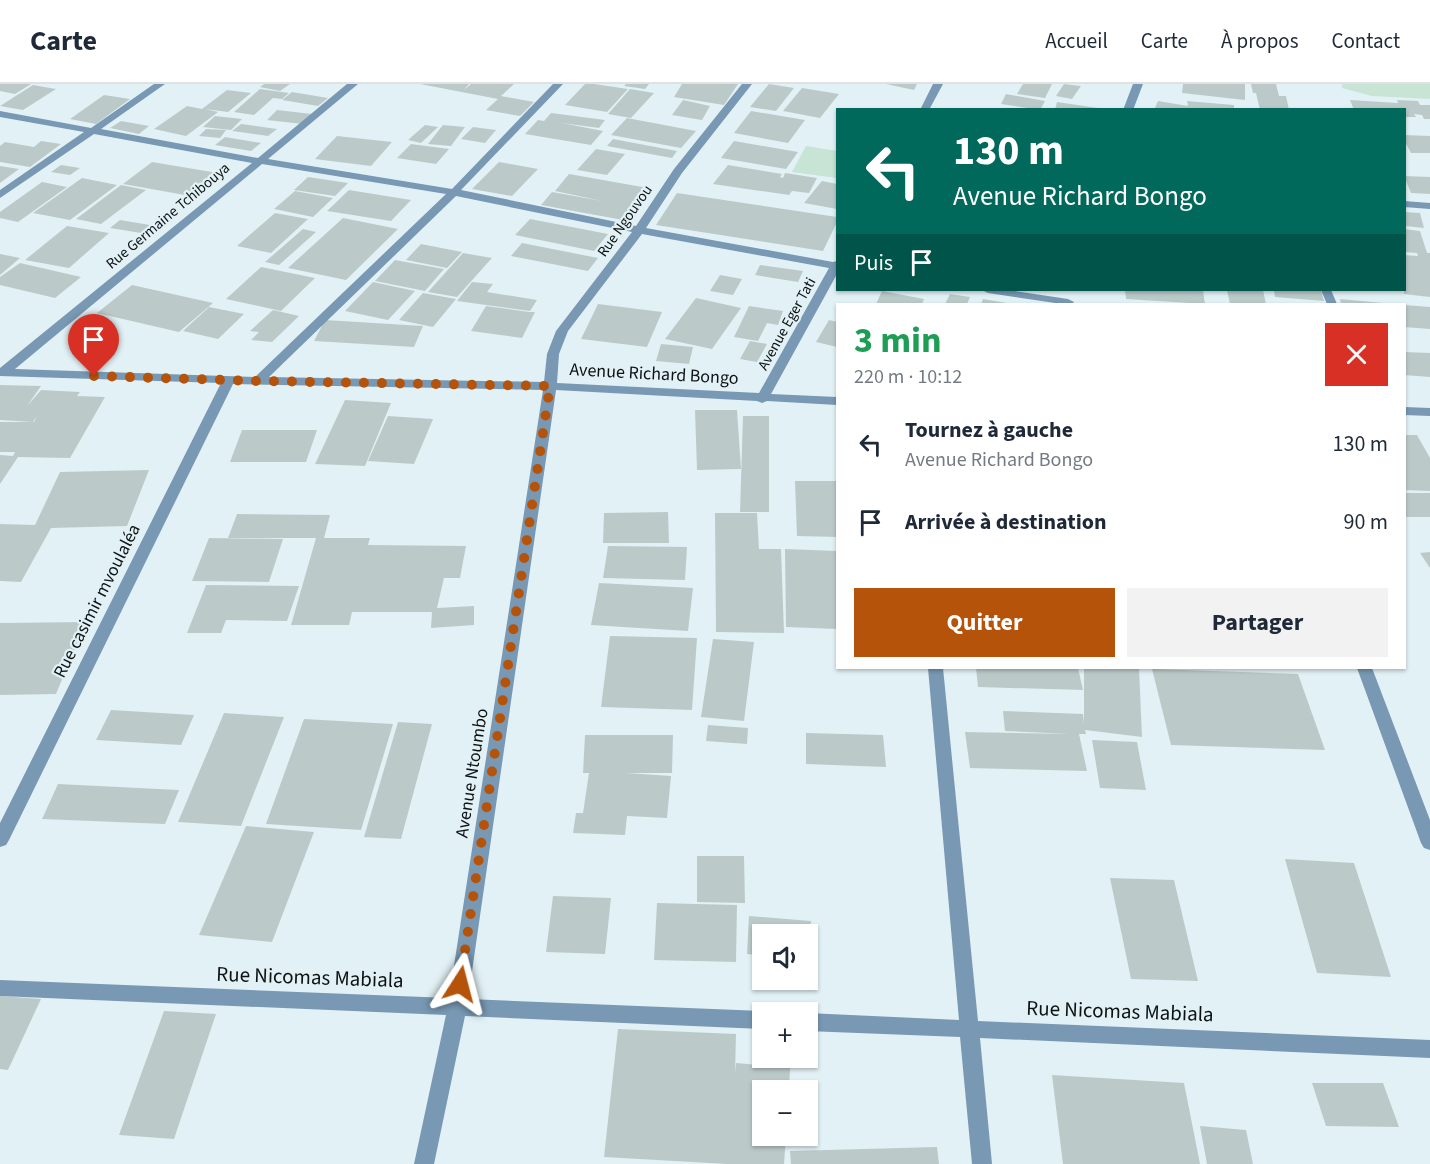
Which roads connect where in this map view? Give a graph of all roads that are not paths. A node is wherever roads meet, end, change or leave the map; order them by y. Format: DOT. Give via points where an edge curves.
graph roads {
  1 [pos="160,84"];
  2 [pos="353,84"];
  3 [pos="558,84"];
  4 [pos="747,84"];
  5 [pos="938,84"];
  6 [pos="1138,84"];
  7 [pos="925,108"];
  8 [pos="1129,108"];
  9 [pos="0,114"];
  10 [pos="91,130"];
  11 [pos="259,161"];
  12 [pos="454,192"];
  13 [pos="0,195"];
  14 [pos="1406,204"];
  15 [pos="1430,206"];
  16 [pos="639,230"];
  17 [pos="836,265"];
  18 [pos="836,267"];
  19 [pos="994,291"];
  20 [pos="1068,303"];
  21 [pos="2,372"];
  22 [pos="229,380"];
  23 [pos="258,381"];
  24 [pos="550,386"];
  25 [pos="762,399"];
  26 [pos="836,401"];
  27 [pos="1406,411"];
  28 [pos="1430,412"];
  29 [pos="935,669"];
  30 [pos="1365,669"];
  31 [pos="0,840"];
  32 [pos="1430,843"];
  33 [pos="0,988"];
  34 [pos="457,1007"];
  35 [pos="752,1020"];
  36 [pos="818,1022"];
  37 [pos="971,1029"];
  38 [pos="1430,1049"];
  39 [pos="424,1164"];
  40 [pos="982,1164"];
  1 -- 10 [label="street"];
  2 -- 11 [label="street, Rue Germaine Tchibouya"];
  3 -- 12 [label="street"];
  4 -- 16 [label="street, Rue Ngouvou" via="678,171"];
  5 -- 7 [label="street"];
  6 -- 8 [label="street"];
  9 -- 10 [label="street"];
  10 -- 11 [label="street"];
  10 -- 13 [label="street"];
  11 -- 12 [label="street"];
  11 -- 21 [label="street, Rue Germaine Tchibouya"];
  12 -- 16 [label="street"];
  12 -- 23 [label="street"];
  14 -- 15 [label="street"];
  16 -- 17 [label="street"];
  16 -- 24 [label="street, Rue Ngouvou" via="562,331 553,354"];
  18 -- 25 [label="street, Avenue Eger Tati"];
  19 -- 20 [label="street"];
  21 -- 22 [label="street, Avenue Richard Bongo"];
  22 -- 23 [label="street, Avenue Richard Bongo"];
  22 -- 31 [label="street, Rue casimir mvoulaléa"];
  23 -- 24 [label="street, Avenue Richard Bongo"];
  24 -- 25 [label="street, Avenue Richard Bongo"];
  24 -- 34 [label="street, Avenue Ntoumbo"];
  25 -- 26 [label="street, Avenue Richard Bongo"];
  27 -- 28 [label="street"];
  29 -- 37 [label="street"];
  30 -- 32 [label="street"];
  33 -- 34 [label="street, Rue Nicomas Mabiala"];
  34 -- 35 [label="street, Rue Nicomas Mabiala"];
  34 -- 39 [label="street, Avenue Ntoumbo"];
  36 -- 37 [label="street, Rue Nicomas Mabiala"];
  37 -- 38 [label="street, Rue Nicomas Mabiala"];
  37 -- 40 [label="street"];
}
